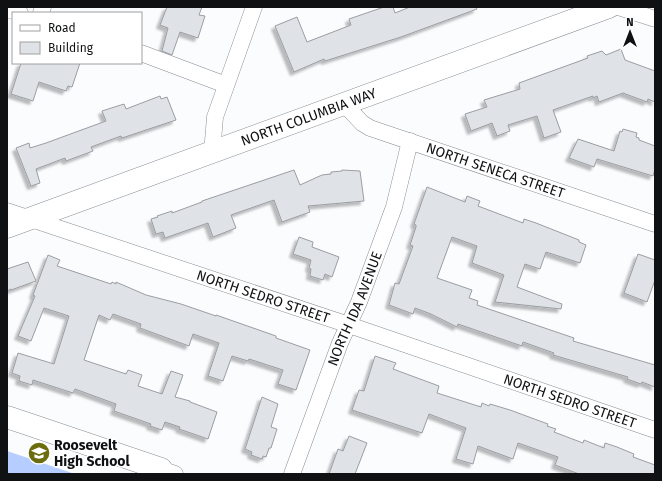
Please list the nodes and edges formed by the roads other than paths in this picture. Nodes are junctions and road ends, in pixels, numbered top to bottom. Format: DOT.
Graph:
graph roads {
  1 [pos="254,7"];
  2 [pos="609,7"];
  3 [pos="618,7"];
  4 [pos="7,9"];
  5 [pos="17,12"];
  6 [pos="655,19"];
  7 [pos="142,53"];
  8 [pos="226,85"];
  9 [pos="344,104"];
  10 [pos="410,141"];
  11 [pos="212,153"];
  12 [pos="7,211"];
  13 [pos="29,218"];
  14 [pos="655,224"];
  15 [pos="7,227"];
  16 [pos="349,324"];
  17 [pos="7,417"];
  18 [pos="655,430"];
  19 [pos="165,472"];
  20 [pos="292,474"];
  1 -- 8 [label="street"];
  2 -- 9 [label="street, NORTH COLUMBIA WAY"];
  3 -- 6 [label="street"];
  4 -- 5 [label="street"];
  7 -- 8 [label="street"];
  8 -- 11 [label="street"];
  9 -- 10 [label="street, NORTH SENECA STREET"];
  9 -- 11 [label="street, NORTH COLUMBIA WAY"];
  10 -- 14 [label="street, NORTH SENECA STREET"];
  10 -- 16 [label="street, NORTH IDA AVENUE"];
  11 -- 13 [label="street, NORTH COLUMBIA WAY"];
  12 -- 13 [label="street, NORTH SEDRO STREET"];
  13 -- 15 [label="street, NORTH COLUMBIA WAY"];
  13 -- 16 [label="street, NORTH SEDRO STREET"];
  16 -- 18 [label="street, NORTH SEDRO STREET"];
  16 -- 20 [label="street, NORTH IDA AVENUE"];
  17 -- 19 [label="street"];
}
